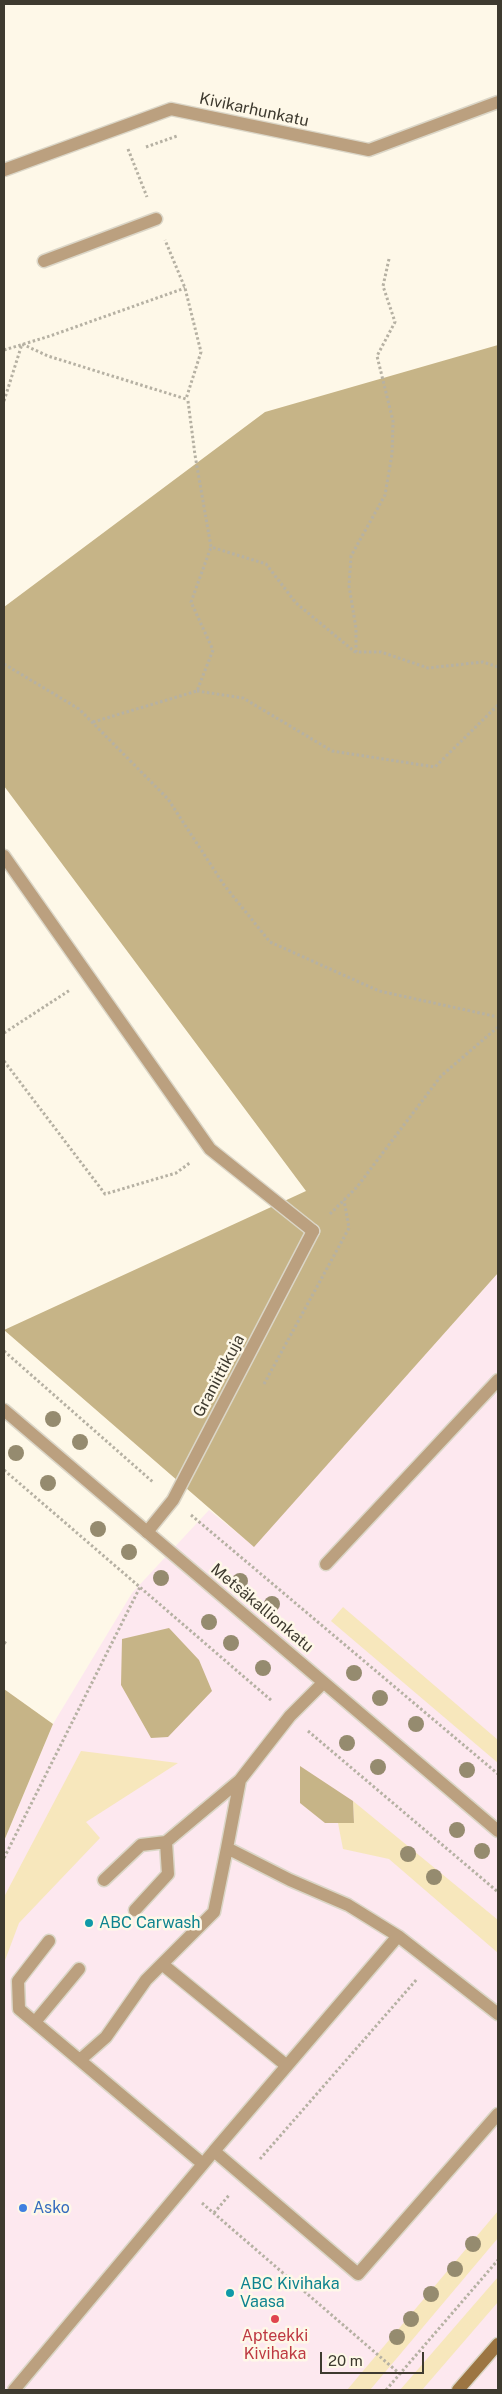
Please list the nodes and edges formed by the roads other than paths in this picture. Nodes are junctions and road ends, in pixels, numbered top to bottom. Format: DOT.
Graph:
graph roads {
  1 [pos="498,102"];
  2 [pos="4,170"];
  3 [pos="156,219"];
  4 [pos="44,261"];
  5 [pos="4,856"];
  6 [pos="498,1380"];
  7 [pos="4,1410"];
  8 [pos="147,1532"];
  9 [pos="326,1564"];
  10 [pos="322,1683"];
  11 [pos="240,1780"];
  12 [pos="498,1831"];
  13 [pos="166,1842"];
  14 [pos="227,1848"];
  15 [pos="104,1880"];
  16 [pos="135,1910"];
  17 [pos="398,1936"];
  18 [pos="49,1941"];
  19 [pos="162,1964"];
  20 [pos="79,1969"];
  21 [pos="498,2014"];
  22 [pos="35,2022"];
  23 [pos="81,2059"];
  24 [pos="287,2066"];
  25 [pos="498,2114"];
  26 [pos="214,2151"];
  27 [pos="204,2164"];
  28 [pos="498,2344"];
  29 [pos="14,2390"];
  30 [pos="458,2390"];
  1 -- 2 [label="street, Kivikarhunkatu"];
  3 -- 4 [label="street"];
  5 -- 8 [label="street, Graniittikuja"];
  6 -- 9 [label="street"];
  7 -- 8 [label="street, Metsäkallionkatu"];
  8 -- 10 [label="street, Metsäkallionkatu"];
  10 -- 11 [label="street"];
  10 -- 12 [label="street, Metsäkallionkatu"];
  11 -- 13 [label="street"];
  11 -- 14 [label="street"];
  13 -- 15 [label="street"];
  13 -- 16 [label="street"];
  14 -- 17 [label="street"];
  14 -- 19 [label="street"];
  17 -- 21 [label="street"];
  17 -- 24 [label="street"];
  18 -- 22 [label="street"];
  19 -- 23 [label="street"];
  19 -- 24 [label="street"];
  20 -- 22 [label="street"];
  22 -- 23 [label="street"];
  23 -- 27 [label="street"];
  24 -- 26 [label="street"];
  25 -- 26 [label="street"];
  26 -- 27 [label="street"];
  27 -- 29 [label="street"];
  28 -- 30 [label="main road"];
}
